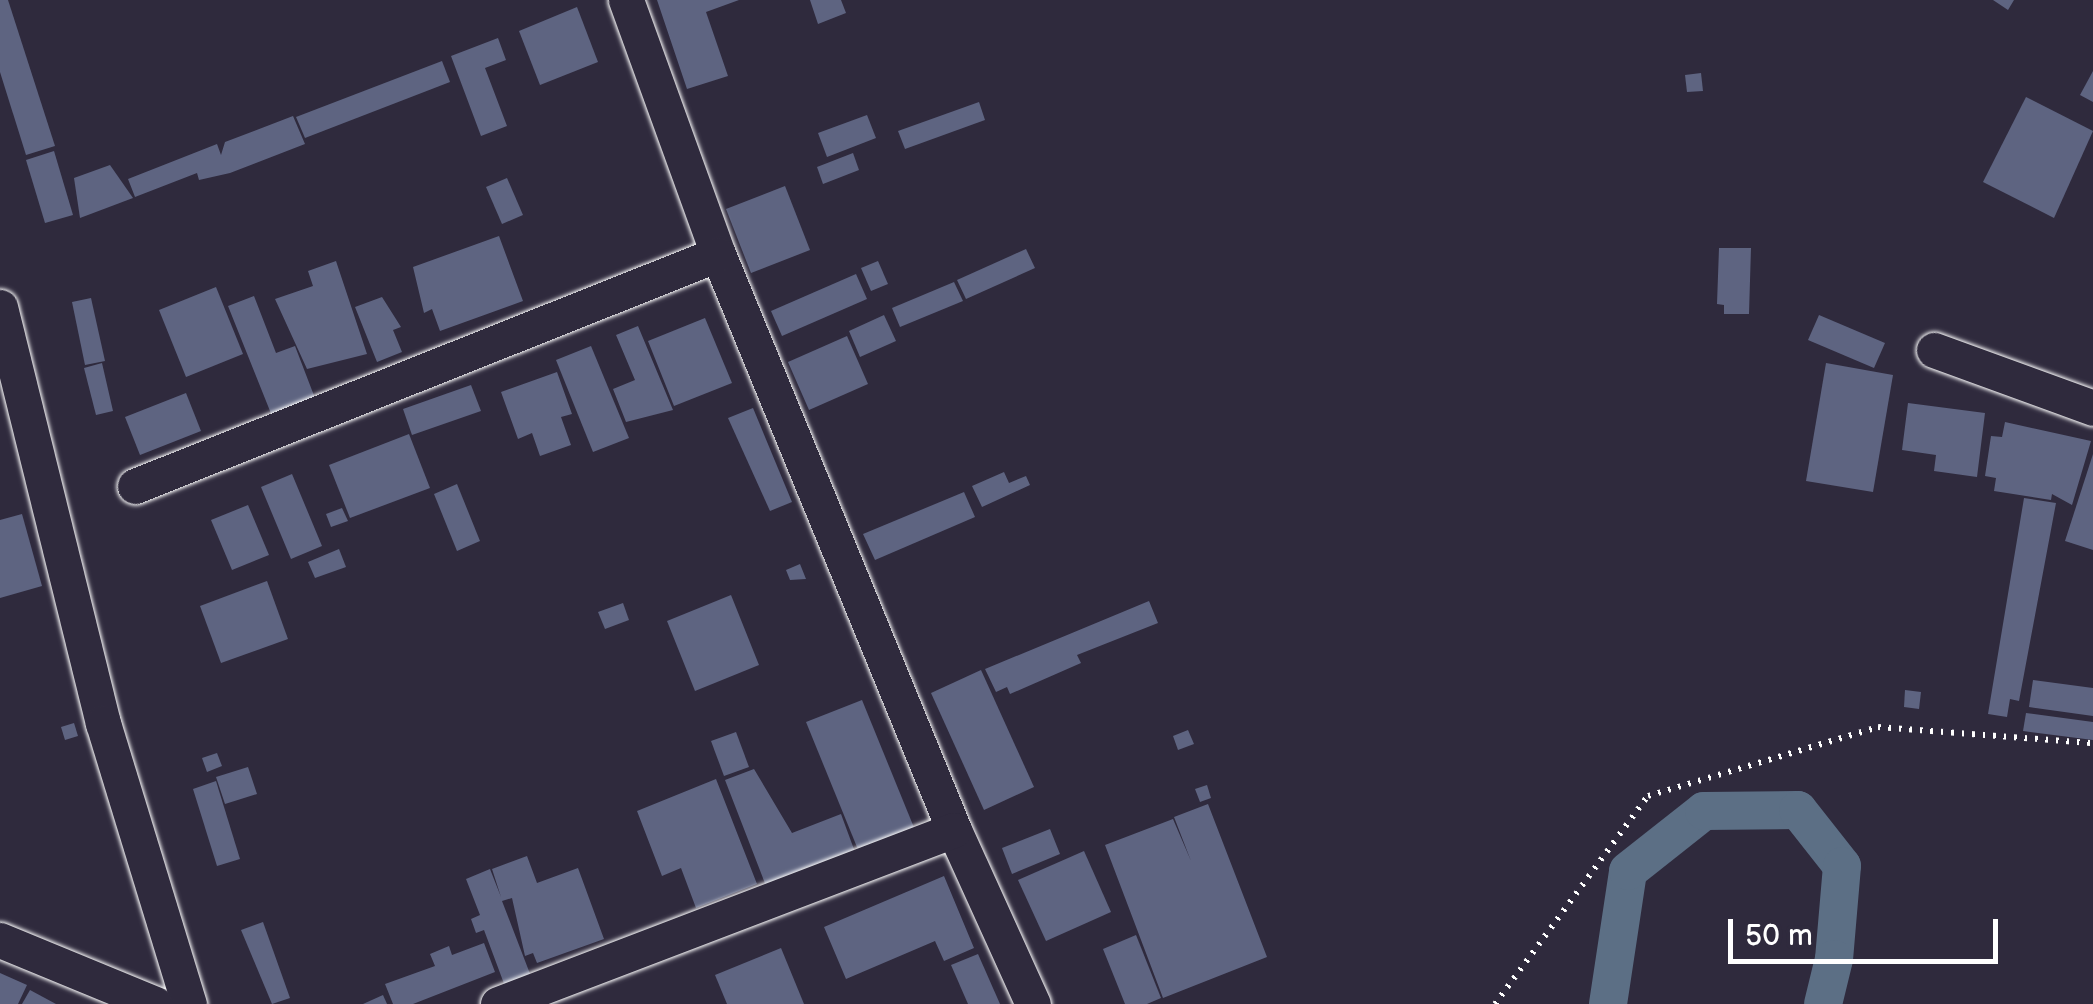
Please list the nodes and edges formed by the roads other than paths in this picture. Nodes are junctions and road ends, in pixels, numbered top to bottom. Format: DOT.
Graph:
graph roads {
  1 [pos="626,0"];
  2 [pos="718,254"];
  3 [pos="0,308"];
  4 [pos="1934,350"];
  5 [pos="2093,408"];
  6 [pos="135,486"];
  7 [pos="954,830"];
  8 [pos="0,940"];
  9 [pos="156,1004"];
  10 [pos="188,1004"];
  11 [pos="498,1004"];
  12 [pos="1033,1004"];
  1 -- 2 [label="street"];
  2 -- 6 [label="street"];
  2 -- 7 [label="street"];
  3 -- 10 [label="street"];
  4 -- 5 [label="street"];
  7 -- 11 [label="street"];
  7 -- 12 [label="street"];
  8 -- 9 [label="street"];
}
